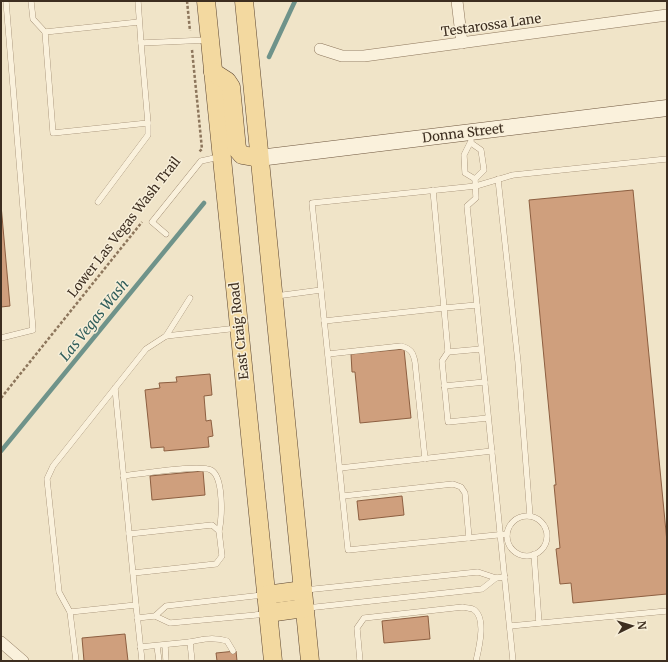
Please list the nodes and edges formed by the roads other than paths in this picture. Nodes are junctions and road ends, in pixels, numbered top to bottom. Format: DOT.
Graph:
graph roads {
  1 [pos="6,1"];
  2 [pos="31,1"];
  3 [pos="138,1"];
  4 [pos="206,1"];
  5 [pos="244,1"];
  6 [pos="456,1"];
  7 [pos="667,15"];
  8 [pos="139,22"];
  9 [pos="45,32"];
  10 [pos="210,39"];
  11 [pos="141,43"];
  12 [pos="462,43"];
  13 [pos="320,49"];
  14 [pos="213,72"];
  15 [pos="667,108"];
  16 [pos="148,123"];
  17 [pos="470,138"];
  18 [pos="221,157"];
  19 [pos="259,158"];
  20 [pos="667,159"];
  21 [pos="475,179"];
  22 [pos="498,179"];
  23 [pos="476,186"];
  24 [pos="433,190"];
  25 [pos="98,202"];
  26 [pos="166,234"];
  27 [pos="321,290"];
  28 [pos="273,297"];
  29 [pos="190,298"];
  30 [pos="477,305"];
  31 [pos="444,308"];
  32 [pos="324,321"];
  33 [pos="239,328"];
  34 [pos="166,336"];
  35 [pos="1,338"];
  36 [pos="482,349"];
  37 [pos="448,352"];
  38 [pos="328,354"];
  39 [pos="485,382"];
  40 [pos="444,386"];
  41 [pos="115,388"];
  42 [pos="488,418"];
  43 [pos="492,451"];
  44 [pos="425,459"];
  45 [pos="340,468"];
  46 [pos="123,476"];
  47 [pos="343,496"];
  48 [pos="530,516"];
  49 [pos="219,531"];
  50 [pos="129,534"];
  51 [pos="500,534"];
  52 [pos="507,534"];
  53 [pos="469,538"];
  54 [pos="534,554"];
  55 [pos="133,573"];
  56 [pos="505,577"];
  57 [pos="496,578"];
  58 [pos="266,595"];
  59 [pos="303,599"];
  60 [pos="136,605"];
  61 [pos="667,611"];
  62 [pos="70,612"];
  63 [pos="268,613"];
  64 [pos="155,616"];
  65 [pos="137,618"];
  66 [pos="539,623"];
  67 [pos="510,626"];
  68 [pos="1,642"];
  69 [pos="190,642"];
  70 [pos="165,645"];
  71 [pos="157,646"];
  72 [pos="140,647"];
  73 [pos="233,651"];
  74 [pos="23,661"];
  75 [pos="76,661"];
  76 [pos="142,661"];
  77 [pos="159,661"];
  78 [pos="166,661"];
  79 [pos="192,661"];
  80 [pos="273,661"];
  81 [pos="310,661"];
  82 [pos="360,661"];
  83 [pos="476,661"];
  84 [pos="513,661"];
  1 -- 35 [label="lane"];
  2 -- 9 [label="lane"];
  3 -- 8 [label="lane"];
  4 -- 10 [label="main road, East Craig Road"];
  5 -- 19 [label="main road"];
  6 -- 12 [label="street"];
  7 -- 12 [label="street, Testarossa Lane"];
  8 -- 9 [label="lane"];
  8 -- 11 [label="lane"];
  9 -- 16 [label="lane"];
  10 -- 11 [label="lane"];
  10 -- 14 [label="main road, East Craig Road"];
  11 -- 16 [label="lane"];
  12 -- 13 [label="street, Testarossa Lane"];
  14 -- 18 [label="main road, East Craig Road"];
  14 -- 19 [label="main road"];
  15 -- 17 [label="street, Donna Street"];
  16 -- 25 [label="lane"];
  17 -- 19 [label="street, Donna Street"];
  17 -- 21 [label="lane"];
  17 -- 21 [label="lane"];
  18 -- 26 [label="lane"];
  18 -- 33 [label="main road, East Craig Road"];
  19 -- 28 [label="main road"];
  20 -- 22 [label="lane"];
  21 -- 23 [label="lane"];
  22 -- 23 [label="lane"];
  22 -- 48 [label="lane"];
  23 -- 24 [label="lane"];
  23 -- 30 [label="lane"];
  24 -- 27 [label="lane"];
  24 -- 31 [label="lane"];
  27 -- 28 [label="lane"];
  27 -- 32 [label="lane"];
  28 -- 59 [label="main road"];
  29 -- 34 [label="lane"];
  30 -- 31 [label="lane"];
  30 -- 36 [label="lane"];
  31 -- 32 [label="lane"];
  31 -- 37 [label="lane"];
  32 -- 38 [label="lane"];
  33 -- 34 [label="lane"];
  33 -- 58 [label="main road, East Craig Road"];
  34 -- 41 [label="lane"];
  36 -- 37 [label="lane"];
  36 -- 39 [label="lane"];
  37 -- 40 [label="lane"];
  38 -- 44 [label="lane"];
  38 -- 45 [label="lane"];
  39 -- 40 [label="lane"];
  39 -- 42 [label="lane"];
  40 -- 42 [label="lane"];
  41 -- 46 [label="lane"];
  41 -- 62 [label="lane"];
  42 -- 43 [label="lane"];
  43 -- 44 [label="lane"];
  43 -- 51 [label="lane"];
  44 -- 45 [label="lane"];
  45 -- 47 [label="lane"];
  46 -- 49 [label="lane"];
  46 -- 50 [label="lane"];
  47 -- 53 [label="lane"];
  47 -- 53 [label="lane"];
  48 -- 52 [label="lane"];
  48 -- 54 [label="lane"];
  49 -- 50 [label="lane"];
  49 -- 55 [label="lane"];
  50 -- 55 [label="lane"];
  51 -- 52 [label="lane"];
  51 -- 53 [label="lane"];
  51 -- 56 [label="lane"];
  52 -- 54 [label="lane"];
  54 -- 66 [label="lane"];
  55 -- 60 [label="lane"];
  56 -- 57 [label="lane"];
  56 -- 67 [label="lane"];
  57 -- 59 [label="lane"];
  57 -- 59 [label="lane"];
  58 -- 59 [label="main road"];
  58 -- 63 [label="main road, East Craig Road"];
  58 -- 64 [label="lane"];
  59 -- 63 [label="main road"];
  59 -- 81 [label="main road"];
  60 -- 62 [label="lane"];
  60 -- 65 [label="lane"];
  61 -- 66 [label="lane"];
  62 -- 75 [label="lane"];
  63 -- 64 [label="lane"];
  63 -- 80 [label="main road, East Craig Road"];
  64 -- 65 [label="lane"];
  65 -- 72 [label="lane"];
  66 -- 67 [label="lane"];
  67 -- 84 [label="lane"];
  68 -- 74 [label="street"];
  69 -- 70 [label="lane"];
  69 -- 73 [label="lane"];
  69 -- 79 [label="lane"];
  70 -- 71 [label="lane"];
  70 -- 78 [label="lane"];
  71 -- 72 [label="lane"];
  71 -- 77 [label="lane"];
  72 -- 76 [label="lane"];
  82 -- 83 [label="lane"];
}
